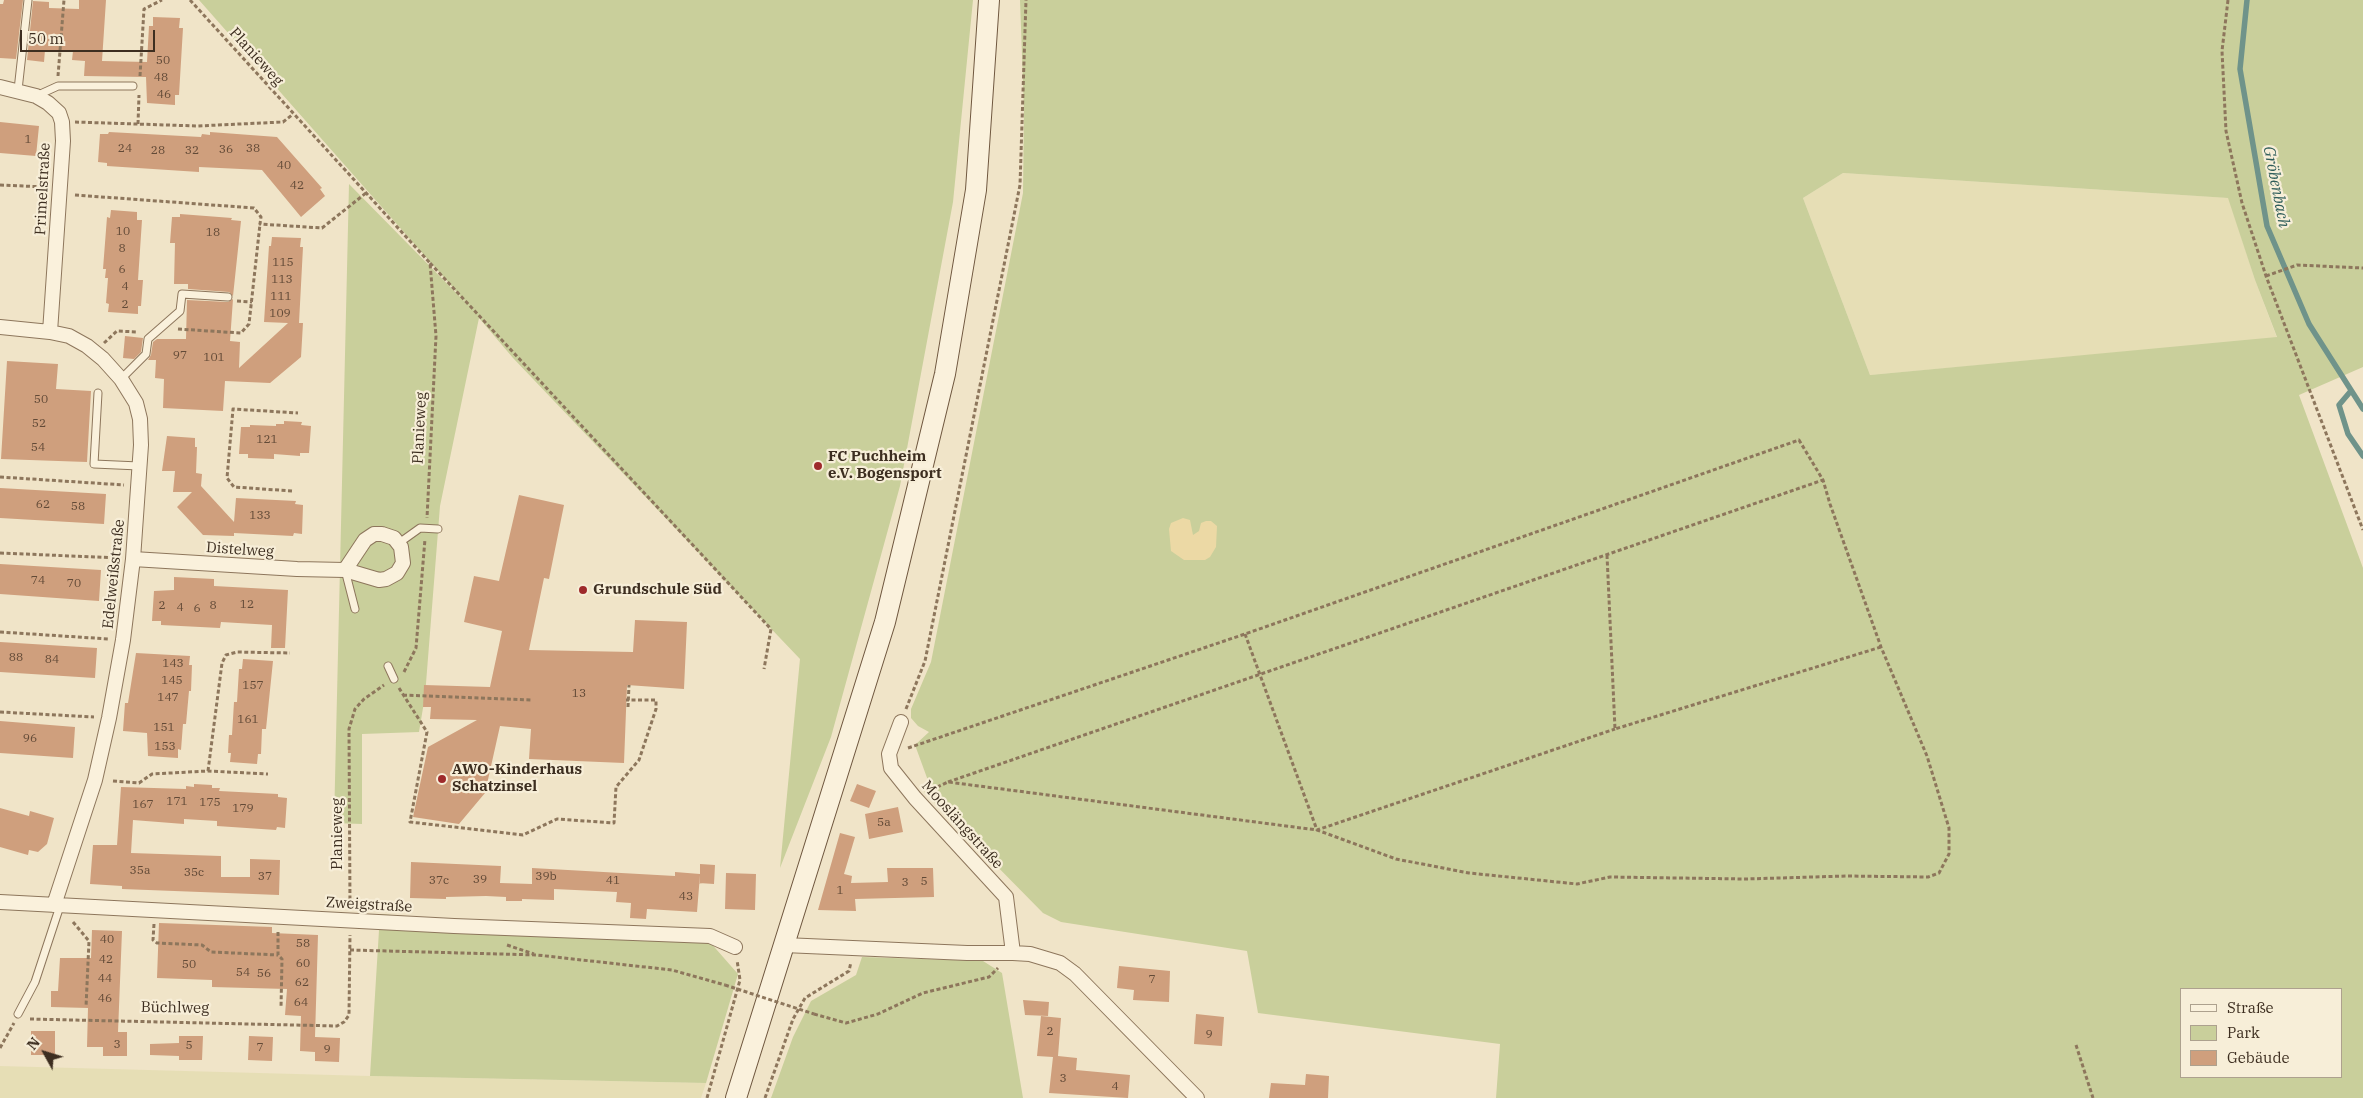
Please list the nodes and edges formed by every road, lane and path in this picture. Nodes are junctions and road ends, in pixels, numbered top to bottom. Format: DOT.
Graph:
graph roads {
  1 [pos="28,0"];
  2 [pos="64,0"];
  3 [pos="162,0"];
  4 [pos="190,0"];
  5 [pos="989,0"];
  6 [pos="1026,0"];
  7 [pos="2228,0"];
  8 [pos="140,77"];
  9 [pos="58,86"];
  10 [pos="136,86"];
  11 [pos="0,87"];
  12 [pos="18,90"];
  13 [pos="36,96"];
  14 [pos="292,115"];
  15 [pos="62,122"];
  16 [pos="138,124"];
  17 [pos="0,185"];
  18 [pos="366,193"];
  19 [pos="60,194"];
  20 [pos="430,263"];
  21 [pos="2363,268"];
  22 [pos="2266,276"];
  23 [pos="228,297"];
  24 [pos="0,328"];
  25 [pos="50,332"];
  26 [pos="154,334"];
  27 [pos="94,352"];
  28 [pos="121,379"];
  29 [pos="98,393"];
  30 [pos="298,413"];
  31 [pos="140,466"];
  32 [pos="0,477"];
  33 [pos="1823,480"];
  34 [pos="138,486"];
  35 [pos="292,491"];
  36 [pos="426,528"];
  37 [pos="438,529"];
  38 [pos="2363,530"];
  39 [pos="399,543"];
  40 [pos="0,553"];
  41 [pos="1607,555"];
  42 [pos="133,559"];
  43 [pos="345,570"];
  44 [pos="355,609"];
  45 [pos="0,632"];
  46 [pos="1245,634"];
  47 [pos="124,640"];
  48 [pos="1881,647"];
  49 [pos="290,653"];
  50 [pos="388,666"];
  51 [pos="764,669"];
  52 [pos="1261,674"];
  53 [pos="394,679"];
  54 [pos="629,685"];
  55 [pos="403,695"];
  56 [pos="532,700"];
  57 [pos="627,700"];
  58 [pos="628,707"];
  59 [pos="0,712"];
  60 [pos="109,718"];
  61 [pos="901,722"];
  62 [pos="1615,729"];
  63 [pos="889,754"];
  64 [pos="208,771"];
  65 [pos="268,774"];
  66 [pos="113,781"];
  67 [pos="948,782"];
  68 [pos="915,798"];
  69 [pos="1318,830"];
  70 [pos="0,902"];
  71 [pos="57,908"];
  72 [pos="154,911"];
  73 [pos="279,917"];
  74 [pos="351,920"];
  75 [pos="784,945"];
  76 [pos="735,947"];
  77 [pos="856,947"];
  78 [pos="350,950"];
  79 [pos="1013,953"];
  80 [pos="278,955"];
  81 [pos="86,1007"];
  82 [pos="281,1008"];
  83 [pos="18,1014"];
  84 [pos="2076,1046"];
  85 [pos="0,1048"];
  86 [pos="707,1098"];
  87 [pos="736,1098"];
  88 [pos="765,1098"];
  89 [pos="1197,1098"];
  90 [pos="2093,1098"];
  1 -- 12 [label="lane"];
  2 -- 9 [label="path"];
  3 -- 8 [label="path"];
  4 -- 14 [label="path, Planieweg"];
  5 -- 75 [label="street"];
  6 -- 61 [label="path"];
  7 -- 22 [label="path"];
  9 -- 10 [label="lane"];
  9 -- 13 [label="lane"];
  10 -- 16 [label="path"];
  11 -- 12 [label="street"];
  12 -- 13 [label="street"];
  13 -- 15 [label="street"];
  14 -- 16 [label="path"];
  14 -- 18 [label="path, Planieweg"];
  15 -- 16 [label="path"];
  15 -- 19 [label="street, Primelstraße"];
  17 -- 19 [label="path"];
  18 -- 19 [label="path"];
  18 -- 20 [label="path, Planieweg"];
  19 -- 25 [label="street, Primelstraße"];
  20 -- 36 [label="path, Planieweg"];
  20 -- 51 [label="path"];
  21 -- 22 [label="path"];
  22 -- 38 [label="path"];
  23 -- 26 [label="lane"];
  24 -- 25 [label="street, Edelweißstraße"];
  25 -- 27 [label="street, Edelweißstraße"];
  26 -- 27 [label="path"];
  26 -- 28 [label="lane"];
  27 -- 28 [label="street, Edelweißstraße"];
  28 -- 31 [label="street, Edelweißstraße"];
  29 -- 31 [label="lane"];
  30 -- 35 [label="path"];
  31 -- 34 [label="street, Edelweißstraße"];
  32 -- 34 [label="path"];
  33 -- 41 [label="path"];
  33 -- 46 [label="path"];
  33 -- 48 [label="path"];
  34 -- 42 [label="street, Edelweißstraße"];
  36 -- 37 [label="lane"];
  36 -- 39 [label="lane"];
  36 -- 53 [label="path, Planieweg"];
  39 -- 43 [label="street"];
  39 -- 43 [label="street, Distelweg"];
  40 -- 42 [label="path"];
  41 -- 52 [label="path"];
  41 -- 62 [label="path"];
  42 -- 43 [label="street, Distelweg"];
  42 -- 47 [label="street, Edelweißstraße"];
  43 -- 44 [label="lane"];
  45 -- 47 [label="path"];
  46 -- 52 [label="path"];
  46 -- 63 [label="path"];
  47 -- 60 [label="street, Edelweißstraße"];
  48 -- 62 [label="path"];
  48 -- 69 [label="path"];
  49 -- 64 [label="path"];
  50 -- 53 [label="lane"];
  52 -- 67 [label="path"];
  52 -- 69 [label="path"];
  53 -- 55 [label="path"];
  53 -- 74 [label="path, Planieweg"];
  54 -- 57 [label="path"];
  55 -- 56 [label="path"];
  55 -- 57 [label="path"];
  57 -- 58 [label="path"];
  59 -- 60 [label="path"];
  60 -- 71 [label="street, Edelweißstraße"];
  61 -- 63 [label="street"];
  62 -- 69 [label="path"];
  63 -- 68 [label="street, Mooslängstraße"];
  64 -- 65 [label="path"];
  64 -- 66 [label="path"];
  67 -- 68 [label="path"];
  67 -- 69 [label="path"];
  68 -- 79 [label="street, Mooslängstraße"];
  70 -- 71 [label="street, Zweigstraße"];
  71 -- 72 [label="street, Zweigstraße"];
  71 -- 81 [label="path"];
  71 -- 83 [label="lane"];
  72 -- 73 [label="street, Zweigstraße"];
  72 -- 80 [label="path"];
  73 -- 74 [label="street, Zweigstraße"];
  73 -- 80 [label="path"];
  74 -- 76 [label="street, Zweigstraße"];
  74 -- 78 [label="path, Büchlweg"];
  75 -- 77 [label="street"];
  75 -- 87 [label="street"];
  76 -- 86 [label="path"];
  77 -- 79 [label="street"];
  77 -- 88 [label="path"];
  78 -- 79 [label="path, bridge"];
  78 -- 83 [label="path, Büchlweg"];
  79 -- 89 [label="street"];
  80 -- 82 [label="path"];
  83 -- 85 [label="path"];
  84 -- 90 [label="path"];
}
